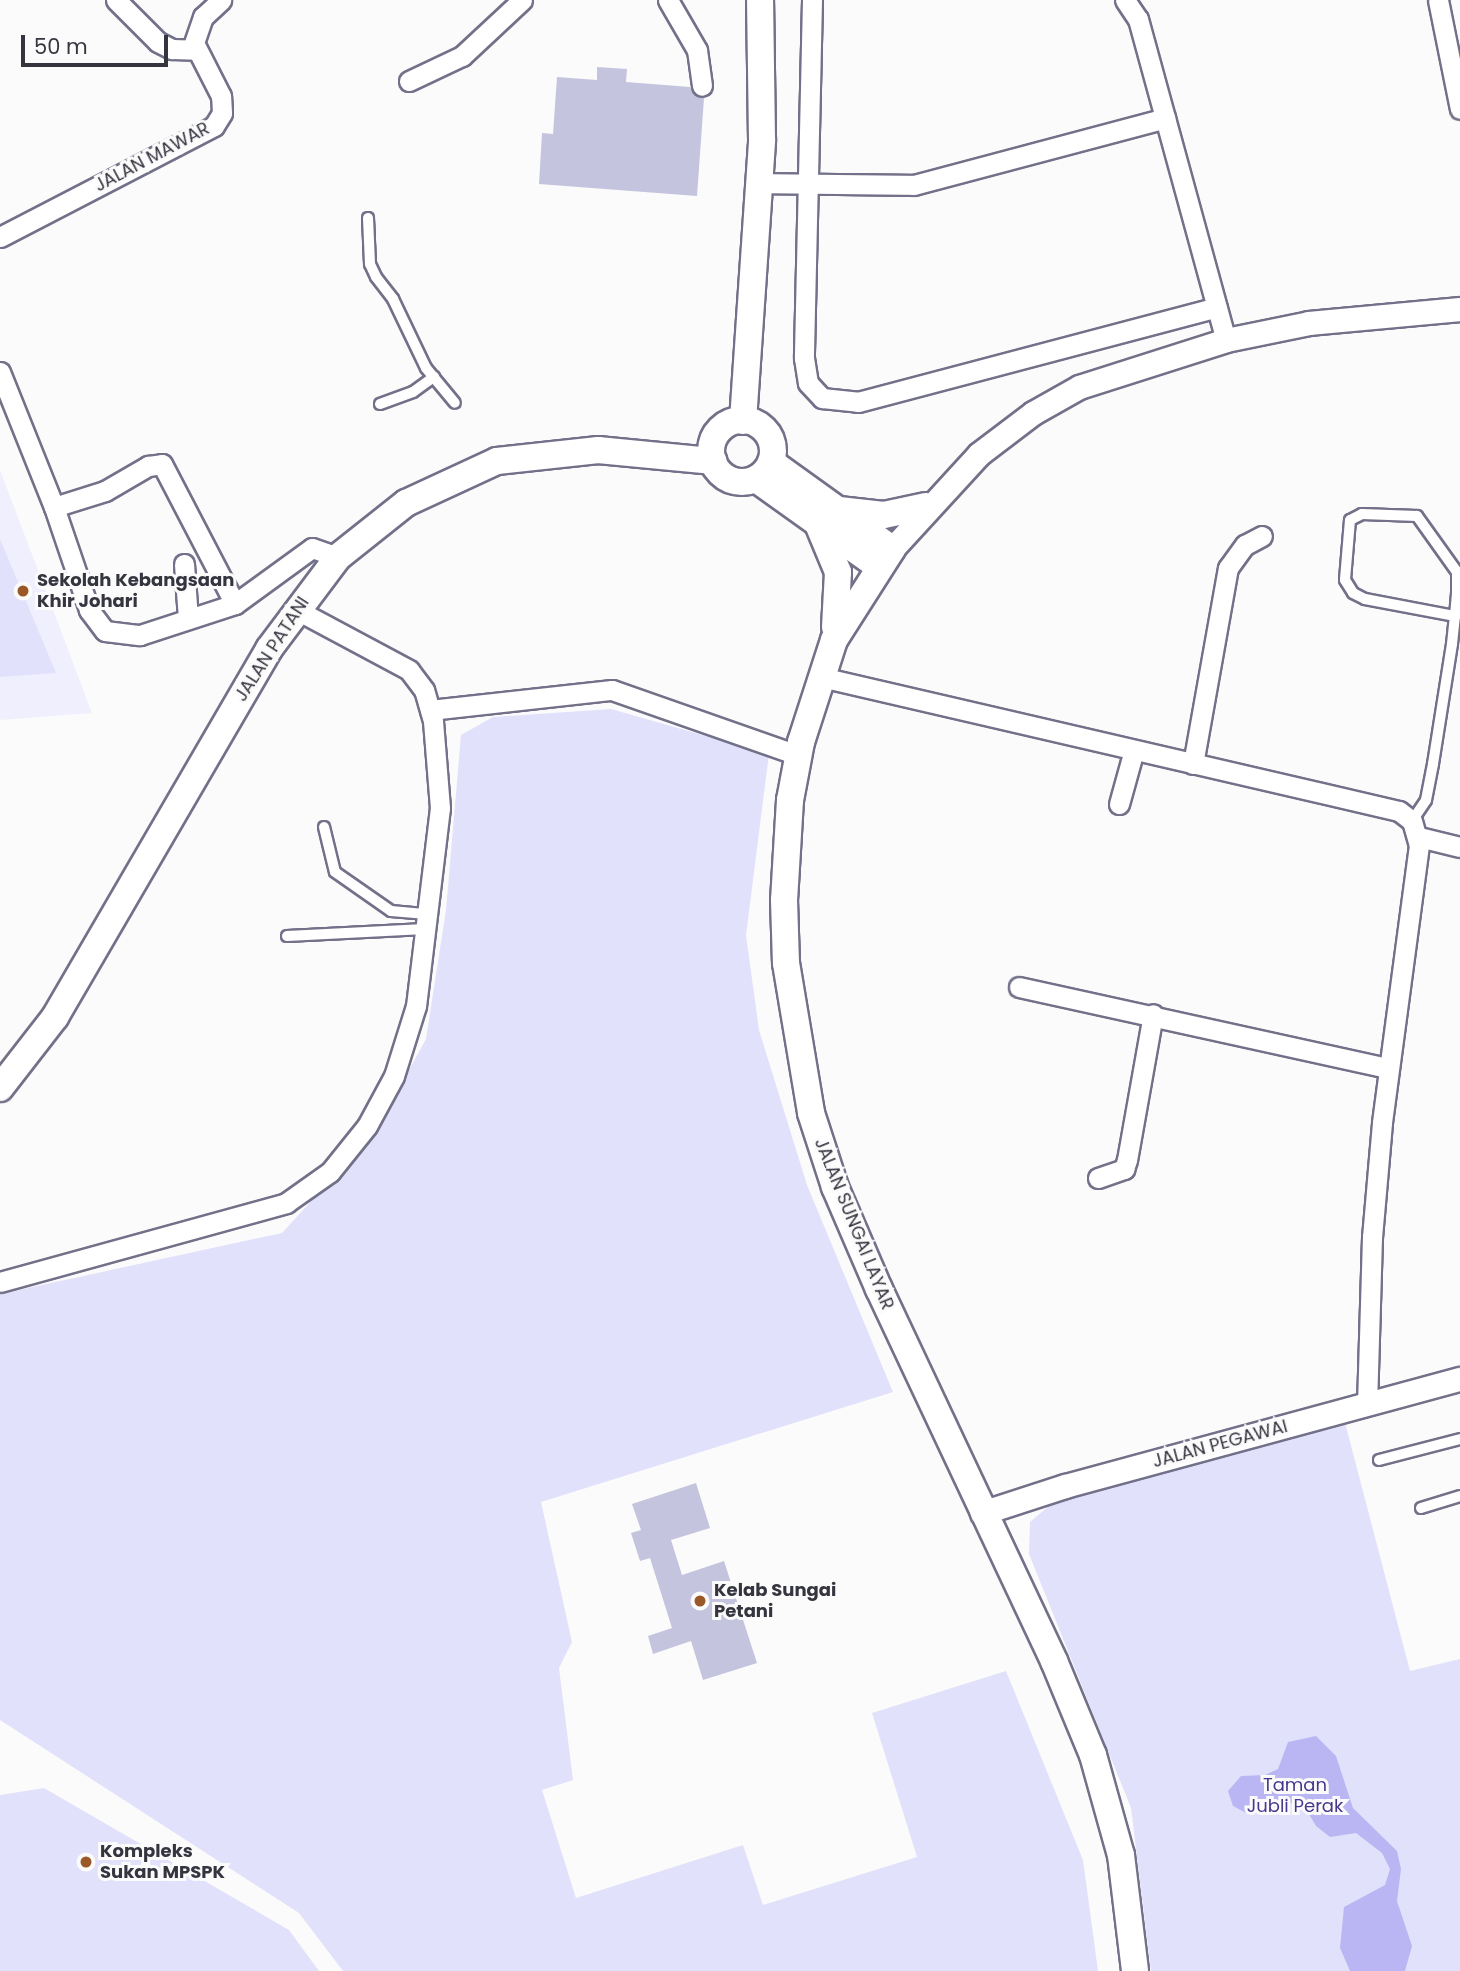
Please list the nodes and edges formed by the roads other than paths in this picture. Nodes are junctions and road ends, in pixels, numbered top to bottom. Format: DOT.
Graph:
graph roads {
  1 [pos="116,0"];
  2 [pos="221,0"];
  3 [pos="522,0"];
  4 [pos="668,0"];
  5 [pos="760,0"];
  6 [pos="812,0"];
  7 [pos="1125,0"];
  8 [pos="1438,0"];
  9 [pos="196,50"];
  10 [pos="1456,65"];
  11 [pos="409,80"];
  12 [pos="702,86"];
  13 [pos="1460,109"];
  14 [pos="1165,118"];
  15 [pos="760,183"];
  16 [pos="808,184"];
  17 [pos="368,218"];
  18 [pos="0,237"];
  19 [pos="1217,307"];
  20 [pos="1460,309"];
  21 [pos="1226,340"];
  22 [pos="0,372"];
  23 [pos="434,377"];
  24 [pos="455,403"];
  25 [pos="380,404"];
  26 [pos="743,421"];
  27 [pos="713,461"];
  28 [pos="764,470"];
  29 [pos="926,506"];
  30 [pos="54,507"];
  31 [pos="828,517"];
  32 [pos="1262,536"];
  33 [pos="338,557"];
  34 [pos="885,557"];
  35 [pos="184,564"];
  36 [pos="235,604"];
  37 [pos="295,609"];
  38 [pos="1455,616"];
  39 [pos="188,619"];
  40 [pos="834,640"];
  41 [pos="821,677"];
  42 [pos="430,710"];
  43 [pos="1134,750"];
  44 [pos="798,755"];
  45 [pos="1194,764"];
  46 [pos="1119,804"];
  47 [pos="324,827"];
  48 [pos="1415,829"];
  49 [pos="1460,847"];
  50 [pos="426,921"];
  51 [pos="287,936"];
  52 [pos="1019,987"];
  53 [pos="1153,1014"];
  54 [pos="1388,1068"];
  55 [pos="0,1088"];
  56 [pos="1098,1178"];
  57 [pos="0,1282"];
  58 [pos="1459,1385"];
  59 [pos="1367,1405"];
  60 [pos="1460,1439"];
  61 [pos="1379,1460"];
  62 [pos="1460,1496"];
  63 [pos="1421,1508"];
  64 [pos="982,1513"];
  65 [pos="1135,1971"];
  1 -- 9 [label="street"];
  2 -- 9 [label="street"];
  3 -- 11 [label="street"];
  4 -- 12 [label="street"];
  5 -- 15 [label="main road"];
  6 -- 16 [label="street"];
  7 -- 14 [label="street"];
  8 -- 10 [label="street"];
  9 -- 18 [label="street, JALAN MAWAR"];
  10 -- 13 [label="street"];
  14 -- 16 [label="street"];
  14 -- 19 [label="street"];
  15 -- 16 [label="street"];
  15 -- 26 [label="main road"];
  16 -- 19 [label="street"];
  17 -- 23 [label="lane"];
  19 -- 21 [label="street"];
  20 -- 21 [label="street, JALAN SUNGAI LAYAR"];
  21 -- 29 [label="street, JALAN SUNGAI LAYAR"];
  22 -- 30 [label="street"];
  23 -- 24 [label="lane"];
  23 -- 25 [label="lane"];
  26 -- 27 [label="main road"];
  26 -- 28 [label="main road"];
  27 -- 28 [label="main road"];
  27 -- 33 [label="main road, JALAN PATANI"];
  28 -- 31 [label="main road"];
  29 -- 31 [label="main road"];
  29 -- 34 [label="street, JALAN SUNGAI LAYAR"];
  30 -- 36 [label="street"];
  30 -- 39 [label="street"];
  31 -- 34 [label="main road"];
  31 -- 40 [label="main road"];
  32 -- 45 [label="street"];
  33 -- 36 [label="street"];
  33 -- 37 [label="main road, JALAN PATANI"];
  34 -- 40 [label="main road, JALAN SUNGAI LAYAR"];
  35 -- 39 [label="street"];
  36 -- 39 [label="street"];
  37 -- 42 [label="street"];
  37 -- 55 [label="main road, JALAN PATANI"];
  38 -- 38 [label="lane"];
  38 -- 48 [label="lane"];
  40 -- 41 [label="main road, JALAN SUNGAI LAYAR"];
  41 -- 43 [label="street"];
  41 -- 44 [label="main road, JALAN SUNGAI LAYAR"];
  42 -- 44 [label="street"];
  42 -- 50 [label="street"];
  43 -- 45 [label="street"];
  43 -- 46 [label="street"];
  44 -- 64 [label="main road, JALAN SUNGAI LAYAR"];
  45 -- 48 [label="street"];
  47 -- 50 [label="lane"];
  48 -- 49 [label="street"];
  48 -- 54 [label="street"];
  50 -- 51 [label="lane"];
  50 -- 57 [label="street"];
  52 -- 53 [label="street"];
  53 -- 54 [label="street"];
  53 -- 56 [label="street"];
  54 -- 59 [label="street"];
  58 -- 59 [label="street, JALAN PEGAWAI"];
  59 -- 64 [label="street, JALAN PEGAWAI"];
  60 -- 61 [label="lane"];
  62 -- 63 [label="lane"];
  64 -- 65 [label="main road, JALAN SUNGAI LAYAR"];
}
